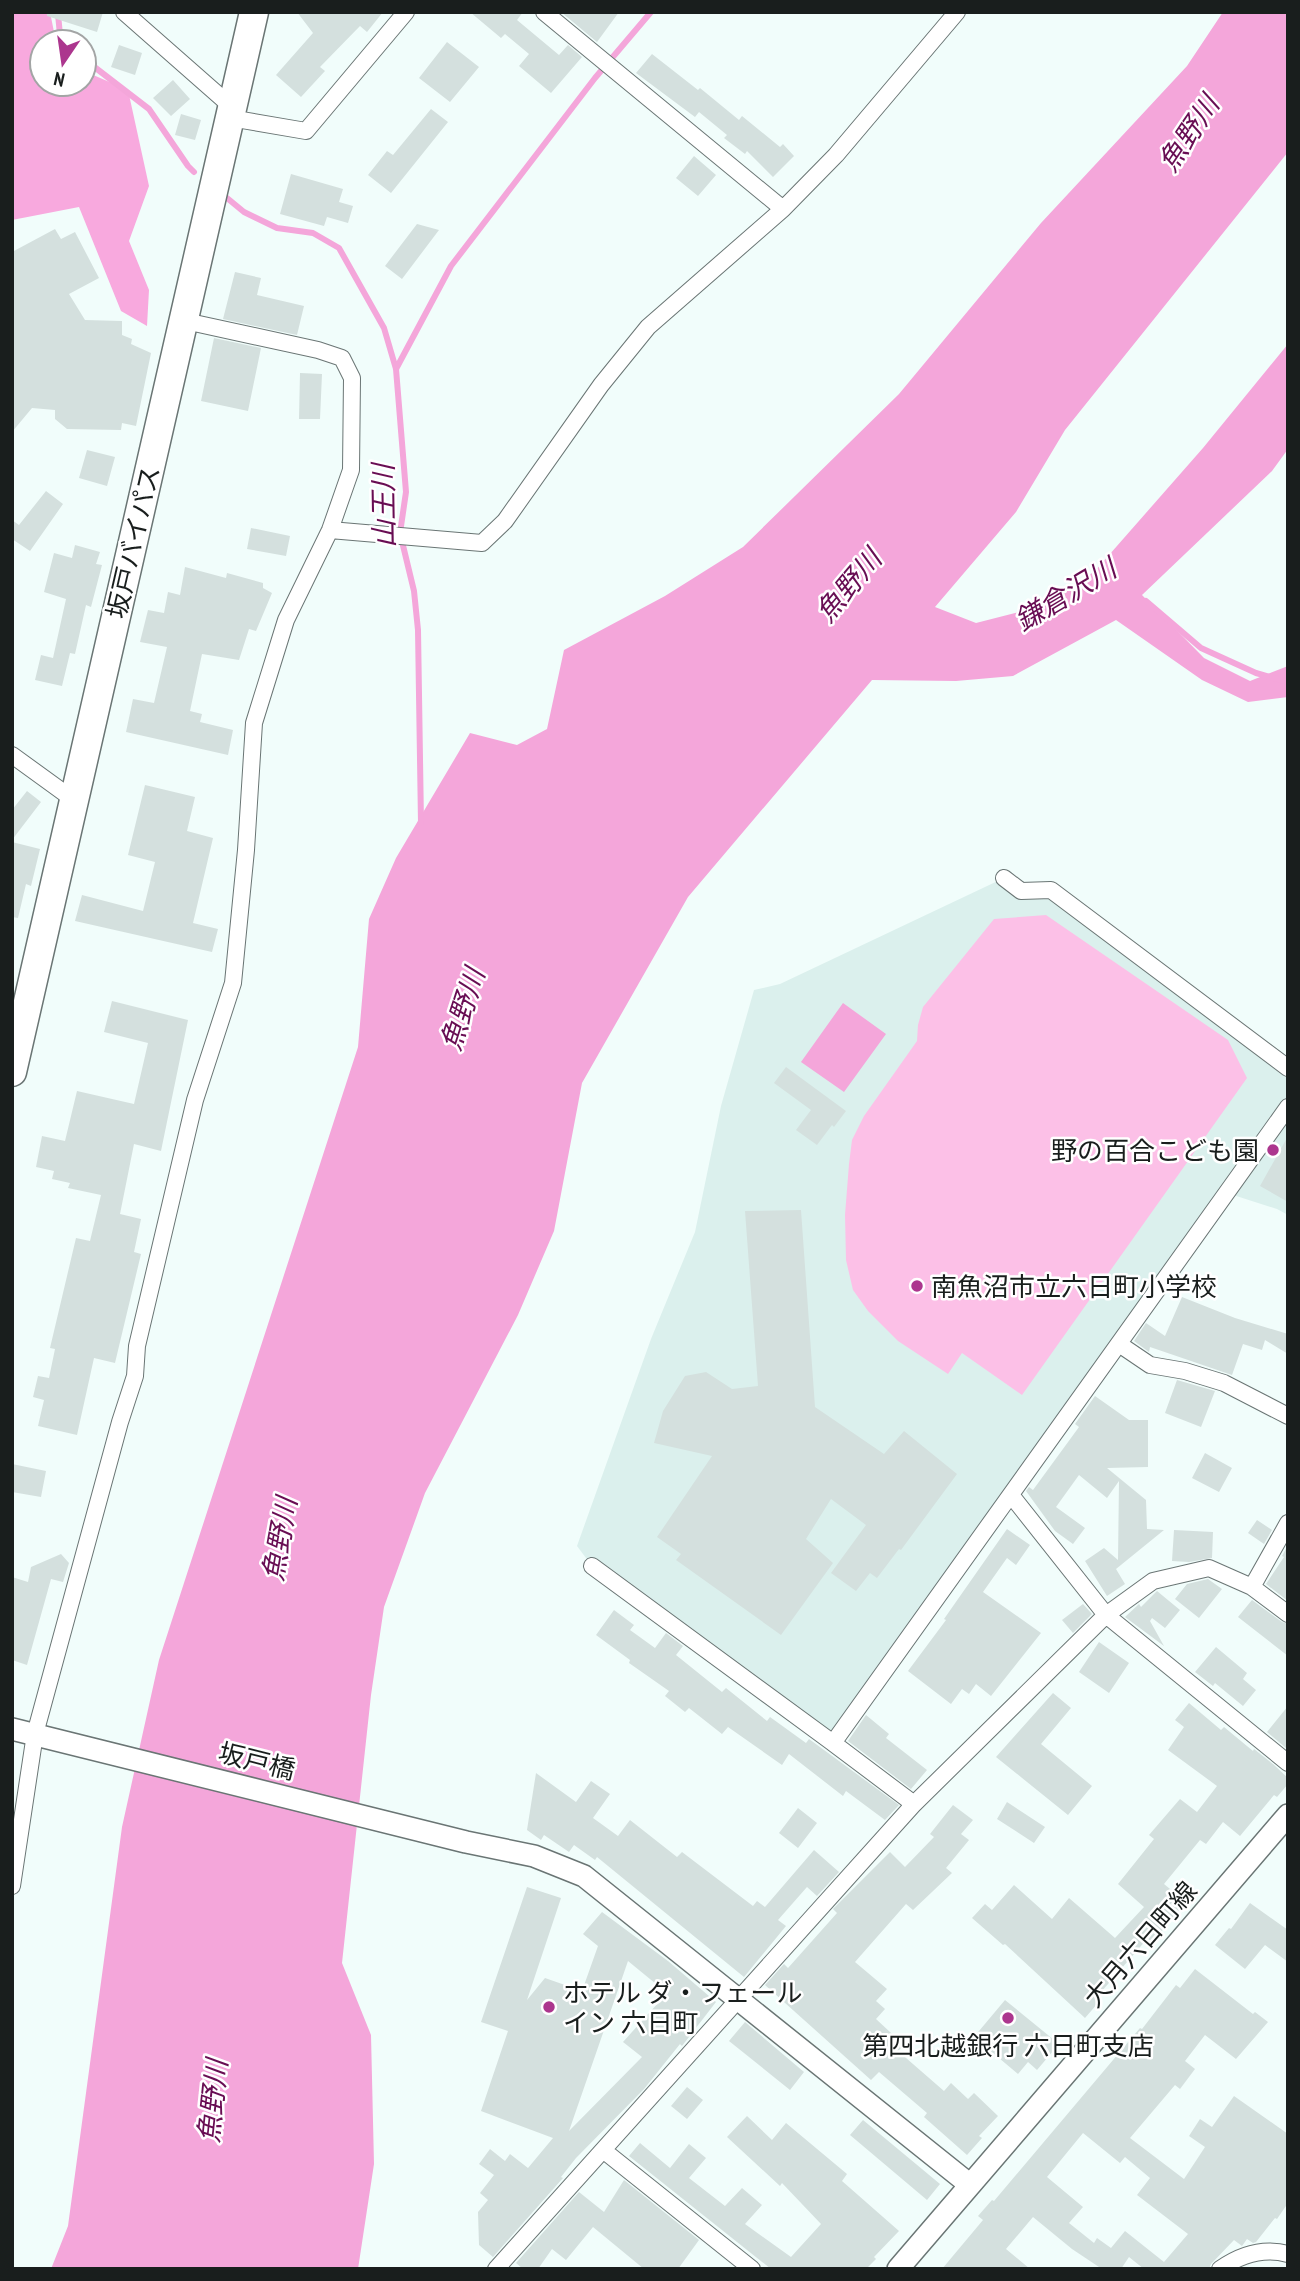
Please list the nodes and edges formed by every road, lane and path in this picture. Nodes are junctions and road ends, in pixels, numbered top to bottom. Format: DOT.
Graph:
graph roads {
  1 [pos="124,12"];
  2 [pos="254,12"];
  3 [pos="406,12"];
  4 [pos="544,12"];
  5 [pos="957,12"];
  6 [pos="231,112"];
  7 [pos="783,209"];
  8 [pos="185,321"];
  9 [pos="330,530"];
  10 [pos="12,755"];
  11 [pos="74,800"];
  12 [pos="1004,878"];
  13 [pos="1288,1068"];
  14 [pos="12,1072"];
  15 [pos="1288,1107"];
  16 [pos="1119,1344"];
  17 [pos="1288,1416"];
  18 [pos="1011,1495"];
  19 [pos="1288,1523"];
  20 [pos="592,1566"];
  21 [pos="1252,1587"];
  22 [pos="1288,1614"];
  23 [pos="1106,1615"];
  24 [pos="12,1729"];
  25 [pos="35,1734"];
  26 [pos="834,1743"];
  27 [pos="1288,1763"];
  28 [pos="914,1804"];
  29 [pos="1286,1820"];
  30 [pos="12,1886"];
  31 [pos="740,2000"];
  32 [pos="603,2150"];
  33 [pos="969,2184"];
  34 [pos="1288,2254"];
  35 [pos="496,2269"];
  36 [pos="752,2269"];
  37 [pos="898,2269"];
  38 [pos="1220,2269"];
  1 -- 6 [label="street"];
  2 -- 6 [label="highway, 坂戸バイパス"];
  3 -- 6 [label="street"];
  4 -- 7 [label="street"];
  5 -- 7 [label="street"];
  6 -- 8 [label="highway, 坂戸バイパス"];
  7 -- 9 [label="street"];
  8 -- 9 [label="street"];
  8 -- 11 [label="highway, 坂戸バイパス"];
  9 -- 25 [label="street"];
  10 -- 11 [label="street"];
  11 -- 14 [label="highway, 坂戸バイパス"];
  12 -- 13 [label="street"];
  15 -- 16 [label="street"];
  16 -- 17 [label="street"];
  16 -- 18 [label="street"];
  18 -- 23 [label="street"];
  18 -- 26 [label="street"];
  19 -- 21 [label="street"];
  20 -- 26 [label="street"];
  21 -- 22 [label="street"];
  21 -- 23 [label="street"];
  23 -- 27 [label="street"];
  23 -- 28 [label="street"];
  24 -- 25 [label="street, 坂戸橋"];
  25 -- 30 [label="street"];
  25 -- 31 [label="street, 坂戸橋"];
  26 -- 28 [label="street"];
  28 -- 31 [label="street"];
  29 -- 33 [label="street, 大月六日町線"];
  31 -- 32 [label="street"];
  31 -- 33 [label="street, 坂戸橋"];
  32 -- 35 [label="street"];
  32 -- 36 [label="street"];
  33 -- 37 [label="street, 大月六日町線"];
  34 -- 38 [label="street"];
}
